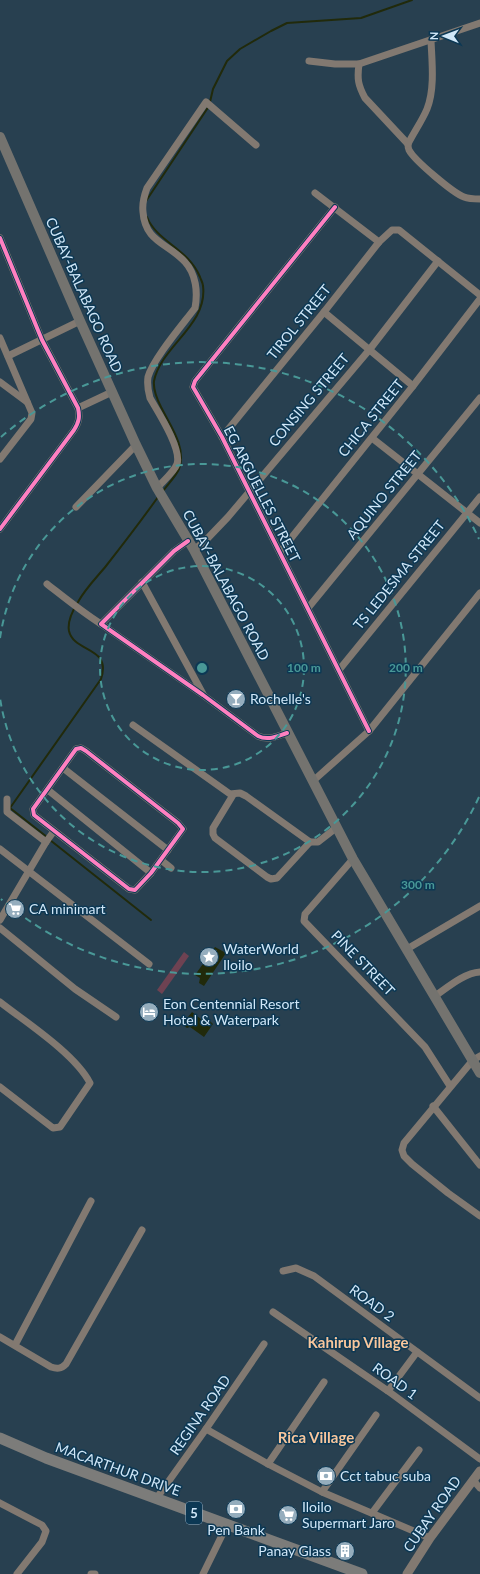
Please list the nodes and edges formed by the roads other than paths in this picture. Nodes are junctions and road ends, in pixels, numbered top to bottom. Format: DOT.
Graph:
graph roads {
  1 [pos="480,24"];
  2 [pos="431,41"];
  3 [pos="309,61"];
  4 [pos="359,64"];
  5 [pos="0,137"];
  6 [pos="408,144"];
  7 [pos="256,145"];
  8 [pos="315,193"];
  9 [pos="480,199"];
  10 [pos="335,207"];
  11 [pos="0,238"];
  12 [pos="379,242"];
  13 [pos="438,261"];
  14 [pos="480,295"];
  15 [pos="480,299"];
  16 [pos="324,312"];
  17 [pos="80,322"];
  18 [pos="0,338"];
  19 [pos="42,340"];
  20 [pos="370,349"];
  21 [pos="8,356"];
  22 [pos="0,382"];
  23 [pos="413,386"];
  24 [pos="112,392"];
  25 [pos="480,398"];
  26 [pos="28,402"];
  27 [pos="78,408"];
  28 [pos="222,437"];
  29 [pos="372,438"];
  30 [pos="136,445"];
  31 [pos="3,450"];
  32 [pos="0,459"];
  33 [pos="418,475"];
  34 [pos="159,490"];
  35 [pos="249,492"];
  36 [pos="480,497"];
  37 [pos="76,507"];
  38 [pos="467,513"];
  39 [pos="480,523"];
  40 [pos="0,529"];
  41 [pos="188,541"];
  42 [pos="194,550"];
  43 [pos="280,552"];
  44 [pos="142,582"];
  45 [pos="47,584"];
  46 [pos="480,593"];
  47 [pos="308,608"];
  48 [pos="101,624"];
  49 [pos="339,670"];
  50 [pos="203,695"];
  51 [pos="133,725"];
  52 [pos="369,731"];
  53 [pos="287,733"];
  54 [pos="63,768"];
  55 [pos="313,781"];
  56 [pos="48,790"];
  57 [pos="233,795"];
  58 [pos="7,799"];
  59 [pos="336,828"];
  60 [pos="50,837"];
  61 [pos="310,842"];
  62 [pos="0,849"];
  63 [pos="168,850"];
  64 [pos="353,859"];
  65 [pos="161,860"];
  66 [pos="171,868"];
  67 [pos="28,871"];
  68 [pos="151,873"];
  69 [pos="480,906"];
  70 [pos="0,920"];
  71 [pos="0,928"];
  72 [pos="407,949"];
  73 [pos="149,964"];
  74 [pos="480,972"];
  75 [pos="435,996"];
  76 [pos="0,1002"];
  77 [pos="116,1017"];
  78 [pos="476,1058"];
  79 [pos="480,1073"];
  80 [pos="450,1086"];
  81 [pos="0,1087"];
  82 [pos="433,1106"];
  83 [pos="480,1165"];
  84 [pos="91,1201"];
  85 [pos="480,1216"];
  86 [pos="142,1230"];
  87 [pos="283,1271"];
  88 [pos="273,1312"];
  89 [pos="0,1337"];
  90 [pos="264,1344"];
  91 [pos="15,1345"];
  92 [pos="417,1352"];
  93 [pos="324,1382"];
  94 [pos="388,1391"];
  95 [pos="480,1398"];
  96 [pos="376,1415"];
  97 [pos="206,1429"];
  98 [pos="0,1438"];
  99 [pos="419,1450"];
  100 [pos="480,1459"];
  101 [pos="268,1464"];
  102 [pos="480,1471"];
  103 [pos="473,1480"];
  104 [pos="480,1488"];
  105 [pos="322,1492"];
  106 [pos="156,1499"];
  107 [pos="0,1503"];
  108 [pos="372,1513"];
  109 [pos="227,1525"];
  110 [pos="430,1538"];
  111 [pos="17,1574"];
  112 [pos="91,1574"];
  113 [pos="95,1574"];
  114 [pos="203,1574"];
  115 [pos="362,1574"];
  116 [pos="407,1574"];
  1 -- 2 [label="street"];
  2 -- 4 [label="street"];
  2 -- 6 [label="street"];
  3 -- 4 [label="street"];
  4 -- 6 [label="street"];
  5 -- 17 [label="main road, CUBAY-BALABAGO ROAD"];
  6 -- 9 [label="street"];
  7 -- 34 [label="street"];
  8 -- 10 [label="street"];
  10 -- 12 [label="street"];
  10 -- 28 [label="street, EG ARGUELLES STREET"];
  11 -- 19 [label="street"];
  12 -- 13 [label="street, TIROL STREET"];
  12 -- 16 [label="street, TIROL STREET"];
  13 -- 14 [label="street"];
  13 -- 20 [label="street, CONSING STREET"];
  15 -- 23 [label="street, CHICA STREET"];
  16 -- 20 [label="street"];
  16 -- 28 [label="street, TIROL STREET"];
  17 -- 19 [label="street"];
  17 -- 24 [label="main road, CUBAY-BALABAGO ROAD"];
  18 -- 21 [label="street"];
  19 -- 21 [label="street"];
  19 -- 27 [label="street"];
  20 -- 23 [label="street"];
  20 -- 35 [label="street, CONSING STREET"];
  21 -- 26 [label="street"];
  22 -- 26 [label="street"];
  23 -- 29 [label="street, CHICA STREET"];
  24 -- 27 [label="street"];
  24 -- 30 [label="main road, CUBAY-BALABAGO ROAD"];
  25 -- 33 [label="street, AQUINO STREET"];
  26 -- 31 [label="street"];
  27 -- 40 [label="street"];
  28 -- 35 [label="street, EG ARGUELLES STREET"];
  29 -- 33 [label="street"];
  29 -- 43 [label="street, CHICA STREET"];
  30 -- 34 [label="main road, CUBAY-BALABAGO ROAD"];
  30 -- 37 [label="street"];
  31 -- 32 [label="street"];
  33 -- 38 [label="street"];
  33 -- 47 [label="street, AQUINO STREET"];
  34 -- 41 [label="main road, CUBAY-BALABAGO ROAD"];
  35 -- 42 [label="street, CONSING STREET"];
  35 -- 43 [label="street, EG ARGUELLES STREET"];
  36 -- 38 [label="street, TS LEDESMA STREET"];
  38 -- 39 [label="street"];
  38 -- 49 [label="street, TS LEDESMA STREET"];
  41 -- 42 [label="main road, CUBAY-BALABAGO ROAD"];
  41 -- 44 [label="street"];
  42 -- 53 [label="main road, CUBAY-BALABAGO ROAD"];
  43 -- 47 [label="street, EG ARGUELLES STREET"];
  44 -- 48 [label="street"];
  44 -- 50 [label="street"];
  45 -- 48 [label="street"];
  46 -- 52 [label="street"];
  47 -- 49 [label="street, EG ARGUELLES STREET"];
  48 -- 50 [label="street"];
  49 -- 52 [label="street, EG ARGUELLES STREET"];
  50 -- 53 [label="street"];
  51 -- 57 [label="street"];
  52 -- 55 [label="street"];
  53 -- 55 [label="main road, CUBAY-BALABAGO ROAD"];
  54 -- 56 [label="street"];
  54 -- 63 [label="street"];
  54 -- 63 [label="street"];
  55 -- 59 [label="main road, CUBAY-BALABAGO ROAD"];
  56 -- 60 [label="street"];
  56 -- 68 [label="street"];
  57 -- 61 [label="street"];
  57 -- 61 [label="street"];
  58 -- 60 [label="street"];
  59 -- 61 [label="street"];
  59 -- 64 [label="main road, CUBAY-BALABAGO ROAD"];
  60 -- 67 [label="street"];
  60 -- 68 [label="street"];
  62 -- 67 [label="street"];
  63 -- 65 [label="street"];
  64 -- 72 [label="main road, CUBAY-BALABAGO ROAD"];
  64 -- 80 [label="street, PINE STREET"];
  65 -- 66 [label="street"];
  65 -- 68 [label="street"];
  67 -- 70 [label="street"];
  67 -- 73 [label="street"];
  69 -- 72 [label="street"];
  71 -- 77 [label="street"];
  72 -- 75 [label="main road, CUBAY-BALABAGO ROAD"];
  74 -- 75 [label="street"];
  75 -- 78 [label="main road, CUBAY-BALABAGO ROAD"];
  76 -- 81 [label="street"];
  78 -- 79 [label="main road, CUBAY-BALABAGO ROAD"];
  78 -- 80 [label="street"];
  80 -- 82 [label="street"];
  82 -- 83 [label="street"];
  82 -- 85 [label="street"];
  84 -- 91 [label="street"];
  86 -- 91 [label="street"];
  87 -- 92 [label="street, ROAD 2"];
  88 -- 94 [label="street, ROAD 1"];
  89 -- 91 [label="street"];
  90 -- 97 [label="street, REGINA ROAD"];
  92 -- 94 [label="street"];
  92 -- 95 [label="street, ROAD 2"];
  93 -- 101 [label="street"];
  94 -- 100 [label="street, ROAD 1"];
  96 -- 105 [label="street"];
  97 -- 101 [label="street"];
  97 -- 106 [label="street, REGINA ROAD"];
  98 -- 106 [label="main road, MACARTHUR DRIVE / 5"];
  99 -- 108 [label="street"];
  101 -- 105 [label="street"];
  102 -- 103 [label="street, CUBAY ROAD"];
  103 -- 104 [label="street"];
  103 -- 110 [label="street, CUBAY ROAD"];
  105 -- 108 [label="street"];
  106 -- 109 [label="main road, MACARTHUR DRIVE / 5"];
  107 -- 111 [label="street"];
  108 -- 110 [label="street"];
  109 -- 114 [label="street"];
  109 -- 115 [label="main road, MACARTHUR DRIVE / 5"];
  110 -- 116 [label="street, CUBAY ROAD"];
  112 -- 113 [label="street"];
}
